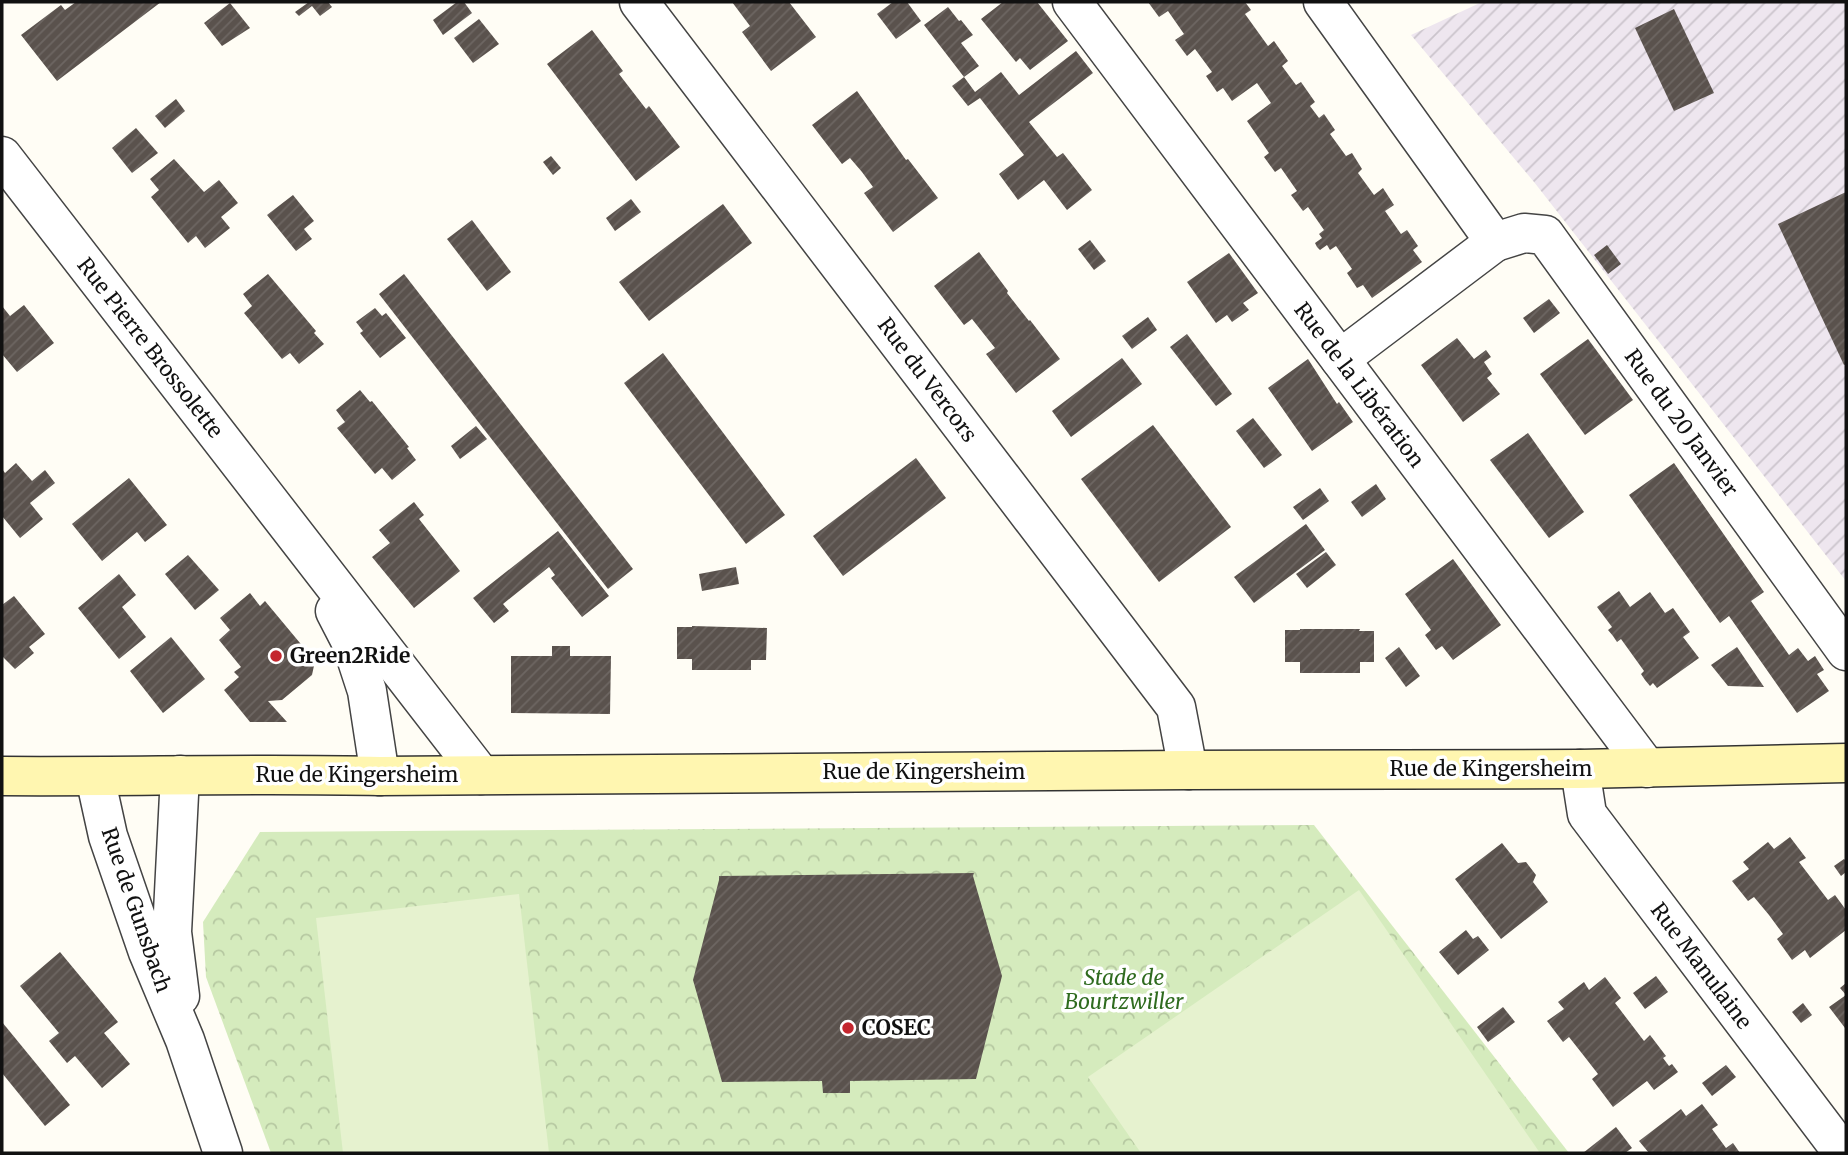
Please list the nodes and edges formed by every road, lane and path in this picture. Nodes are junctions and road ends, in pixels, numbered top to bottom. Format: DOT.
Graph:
graph roads {
  1 [pos="639,2"];
  2 [pos="1072,2"];
  3 [pos="1323,2"];
  4 [pos="2,156"];
  5 [pos="1495,242"];
  6 [pos="1340,359"];
  7 [pos="299,541"];
  8 [pos="1846,651"];
  9 [pos="1846,763"];
  10 [pos="1647,768"];
  11 [pos="1580,769"];
  12 [pos="1188,770"];
  13 [pos="180,775"];
  14 [pos="481,775"];
  15 [pos="2,776"];
  16 [pos="380,776"];
  17 [pos="95,777"];
  18 [pos="185,1040"];
  19 [pos="223,1153"];
  20 [pos="1843,1153"];
  1 -- 12 [label="street, Rue du Vercors"];
  2 -- 6 [label="street, Rue de la Libération"];
  3 -- 5 [label="street"];
  4 -- 7 [label="street, Rue Pierre Brossolette"];
  5 -- 6 [label="street, Rue du 20 Janvier"];
  5 -- 8 [label="street, Rue du 20 Janvier"];
  6 -- 10 [label="street, Rue de la Libération"];
  7 -- 14 [label="street, Rue Pierre Brossolette"];
  7 -- 16 [label="street, Rue Pierre Brossolette"];
  9 -- 10 [label="main road, Rue de Kingersheim"];
  10 -- 11 [label="main road, Rue de Kingersheim"];
  11 -- 12 [label="main road, Rue de Kingersheim"];
  11 -- 20 [label="street, Rue Manulaine"];
  12 -- 14 [label="main road, Rue de Kingersheim"];
  13 -- 16 [label="main road, Rue de Kingersheim"];
  13 -- 17 [label="main road, Rue de Kingersheim"];
  13 -- 18 [label="street, Rue de Gunsbach"];
  14 -- 16 [label="main road, Rue de Kingersheim"];
  15 -- 17 [label="main road, Rue de Kingersheim"];
  17 -- 18 [label="street, Rue de Gunsbach"];
  18 -- 19 [label="street, Rue de Gunsbach"];
}
